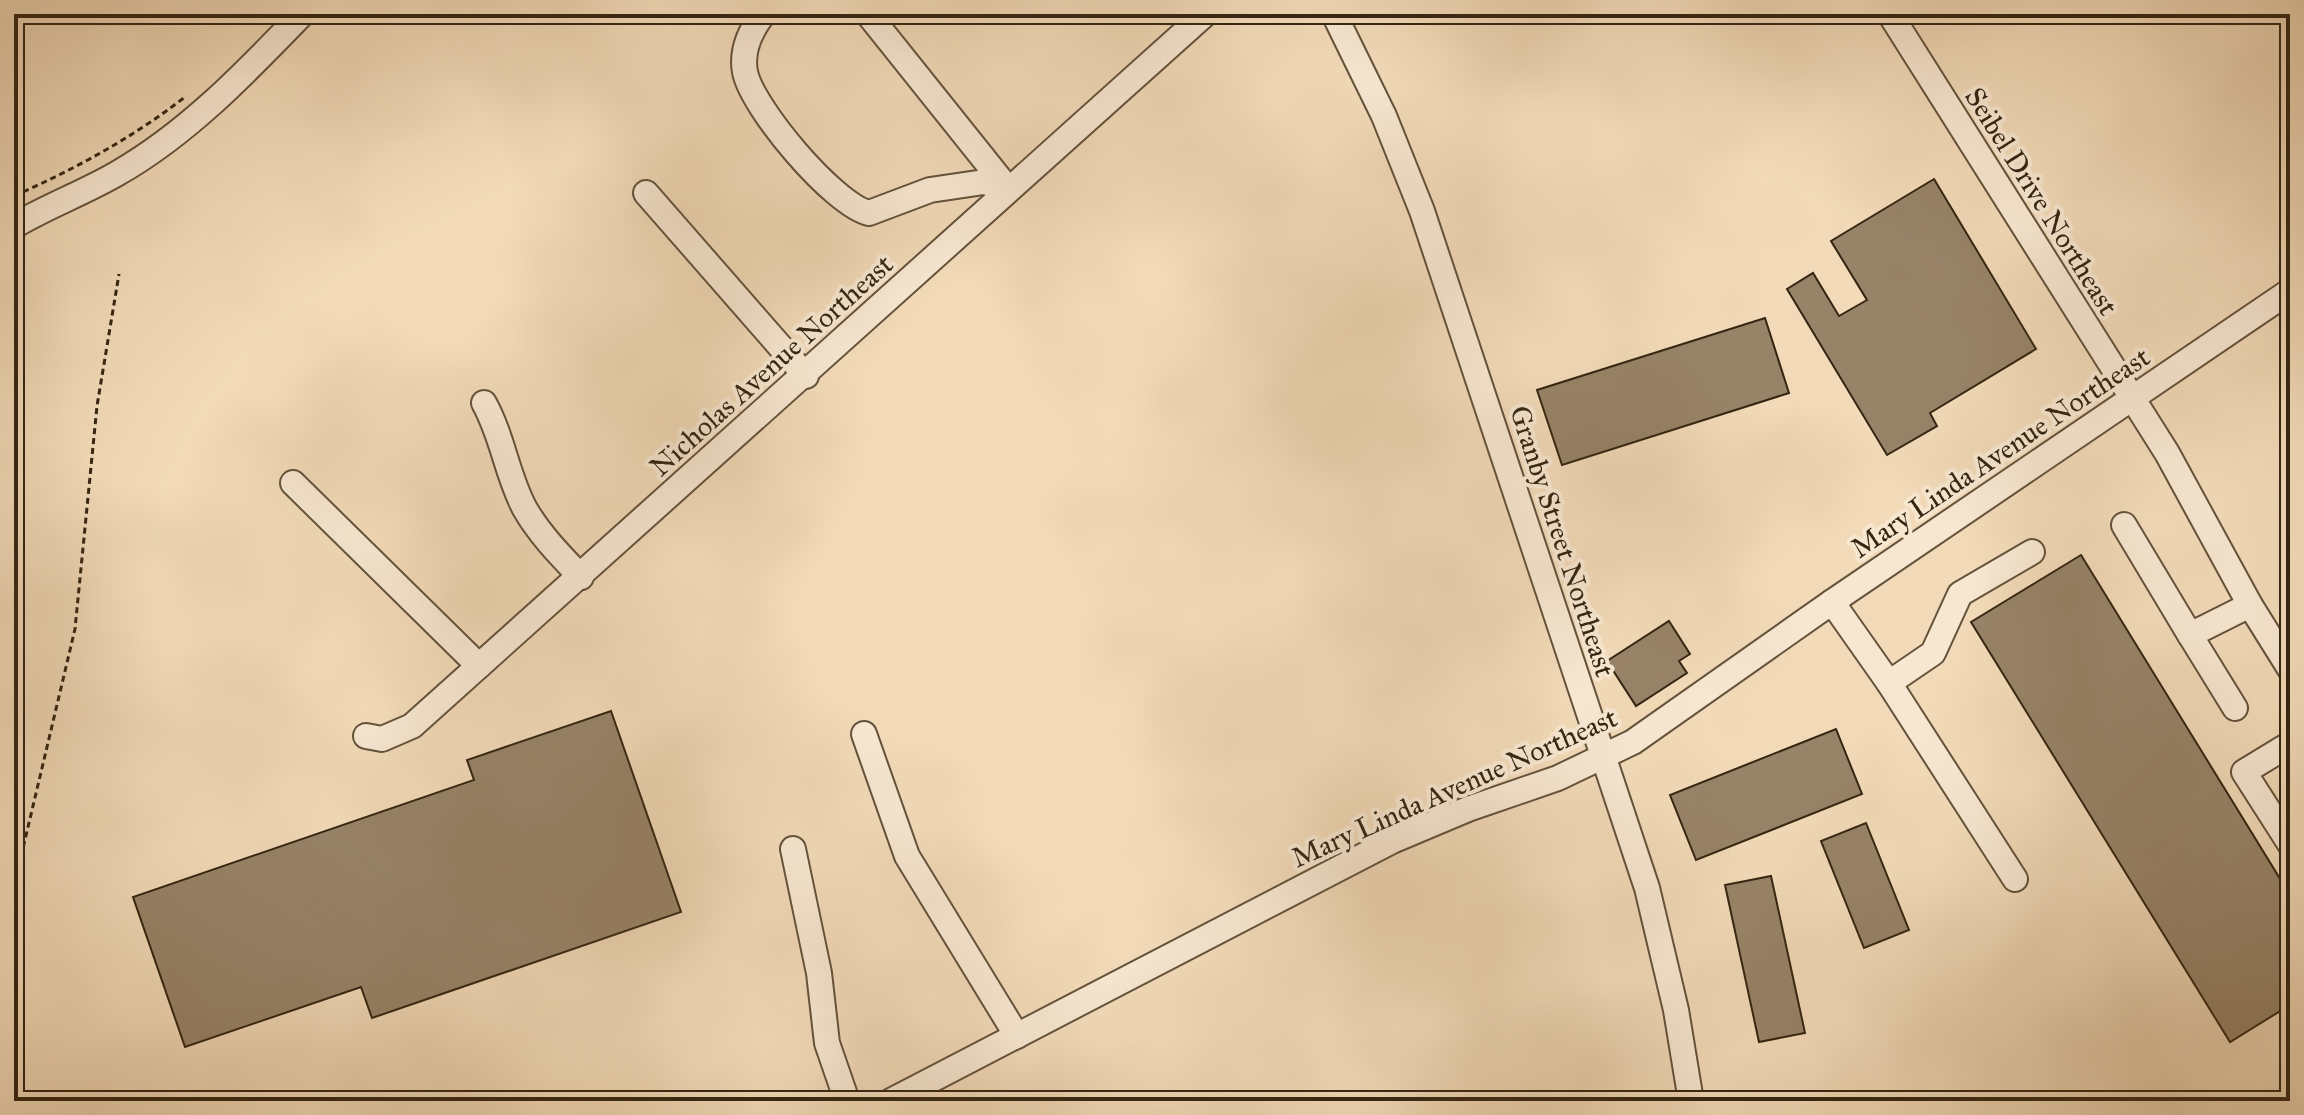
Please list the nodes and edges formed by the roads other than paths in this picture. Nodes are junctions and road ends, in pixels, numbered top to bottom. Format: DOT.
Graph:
graph roads {
  1 [pos="302,14"];
  2 [pos="763,14"];
  3 [pos="868,14"];
  4 [pos="1205,14"];
  5 [pos="1334,14"];
  6 [pos="1890,14"];
  7 [pos="1008,189"];
  8 [pos="646,193"];
  9 [pos="14,226"];
  10 [pos="2290,291"];
  11 [pos="806,376"];
  12 [pos="2132,400"];
  13 [pos="484,403"];
  14 [pos="293,483"];
  15 [pos="2124,525"];
  16 [pos="2032,552"];
  17 [pos="581,577"];
  18 [pos="1832,602"];
  19 [pos="2250,605"];
  20 [pos="2190,635"];
  21 [pos="479,666"];
  22 [pos="2290,669"];
  23 [pos="1889,683"];
  24 [pos="2235,708"];
  25 [pos="864,734"];
  26 [pos="366,736"];
  27 [pos="2290,744"];
  28 [pos="1603,759"];
  29 [pos="2290,844"];
  30 [pos="793,849"];
  31 [pos="2015,879"];
  32 [pos="1017,1036"];
  33 [pos="847,1101"];
  34 [pos="891,1101"];
  35 [pos="1691,1101"];
  1 -- 9 [label="street"];
  2 -- 7 [label="street"];
  3 -- 7 [label="street"];
  4 -- 7 [label="street, Nicholas Avenue Northeast"];
  5 -- 28 [label="street, Granby Street Northeast"];
  6 -- 12 [label="street, Seibel Drive Northeast"];
  7 -- 11 [label="street, Nicholas Avenue Northeast"];
  8 -- 11 [label="street"];
  10 -- 12 [label="street, Mary Linda Avenue Northeast"];
  11 -- 17 [label="street, Nicholas Avenue Northeast"];
  12 -- 18 [label="street, Mary Linda Avenue Northeast"];
  12 -- 19 [label="street, Seibel Drive Northeast"];
  13 -- 17 [label="street"];
  14 -- 21 [label="street"];
  15 -- 20 [label="street"];
  16 -- 23 [label="street"];
  17 -- 21 [label="street, Nicholas Avenue Northeast"];
  18 -- 23 [label="street"];
  18 -- 28 [label="street, Mary Linda Avenue Northeast"];
  19 -- 20 [label="street"];
  19 -- 22 [label="street, Seibel Drive Northeast"];
  20 -- 24 [label="street"];
  21 -- 26 [label="street, Nicholas Avenue Northeast"];
  23 -- 31 [label="street"];
  25 -- 32 [label="street"];
  27 -- 29 [label="street"];
  28 -- 32 [label="street, Mary Linda Avenue Northeast"];
  28 -- 35 [label="street, Granby Street Northeast"];
  30 -- 33 [label="street"];
  32 -- 34 [label="street, Mary Linda Avenue Northeast"];
}
